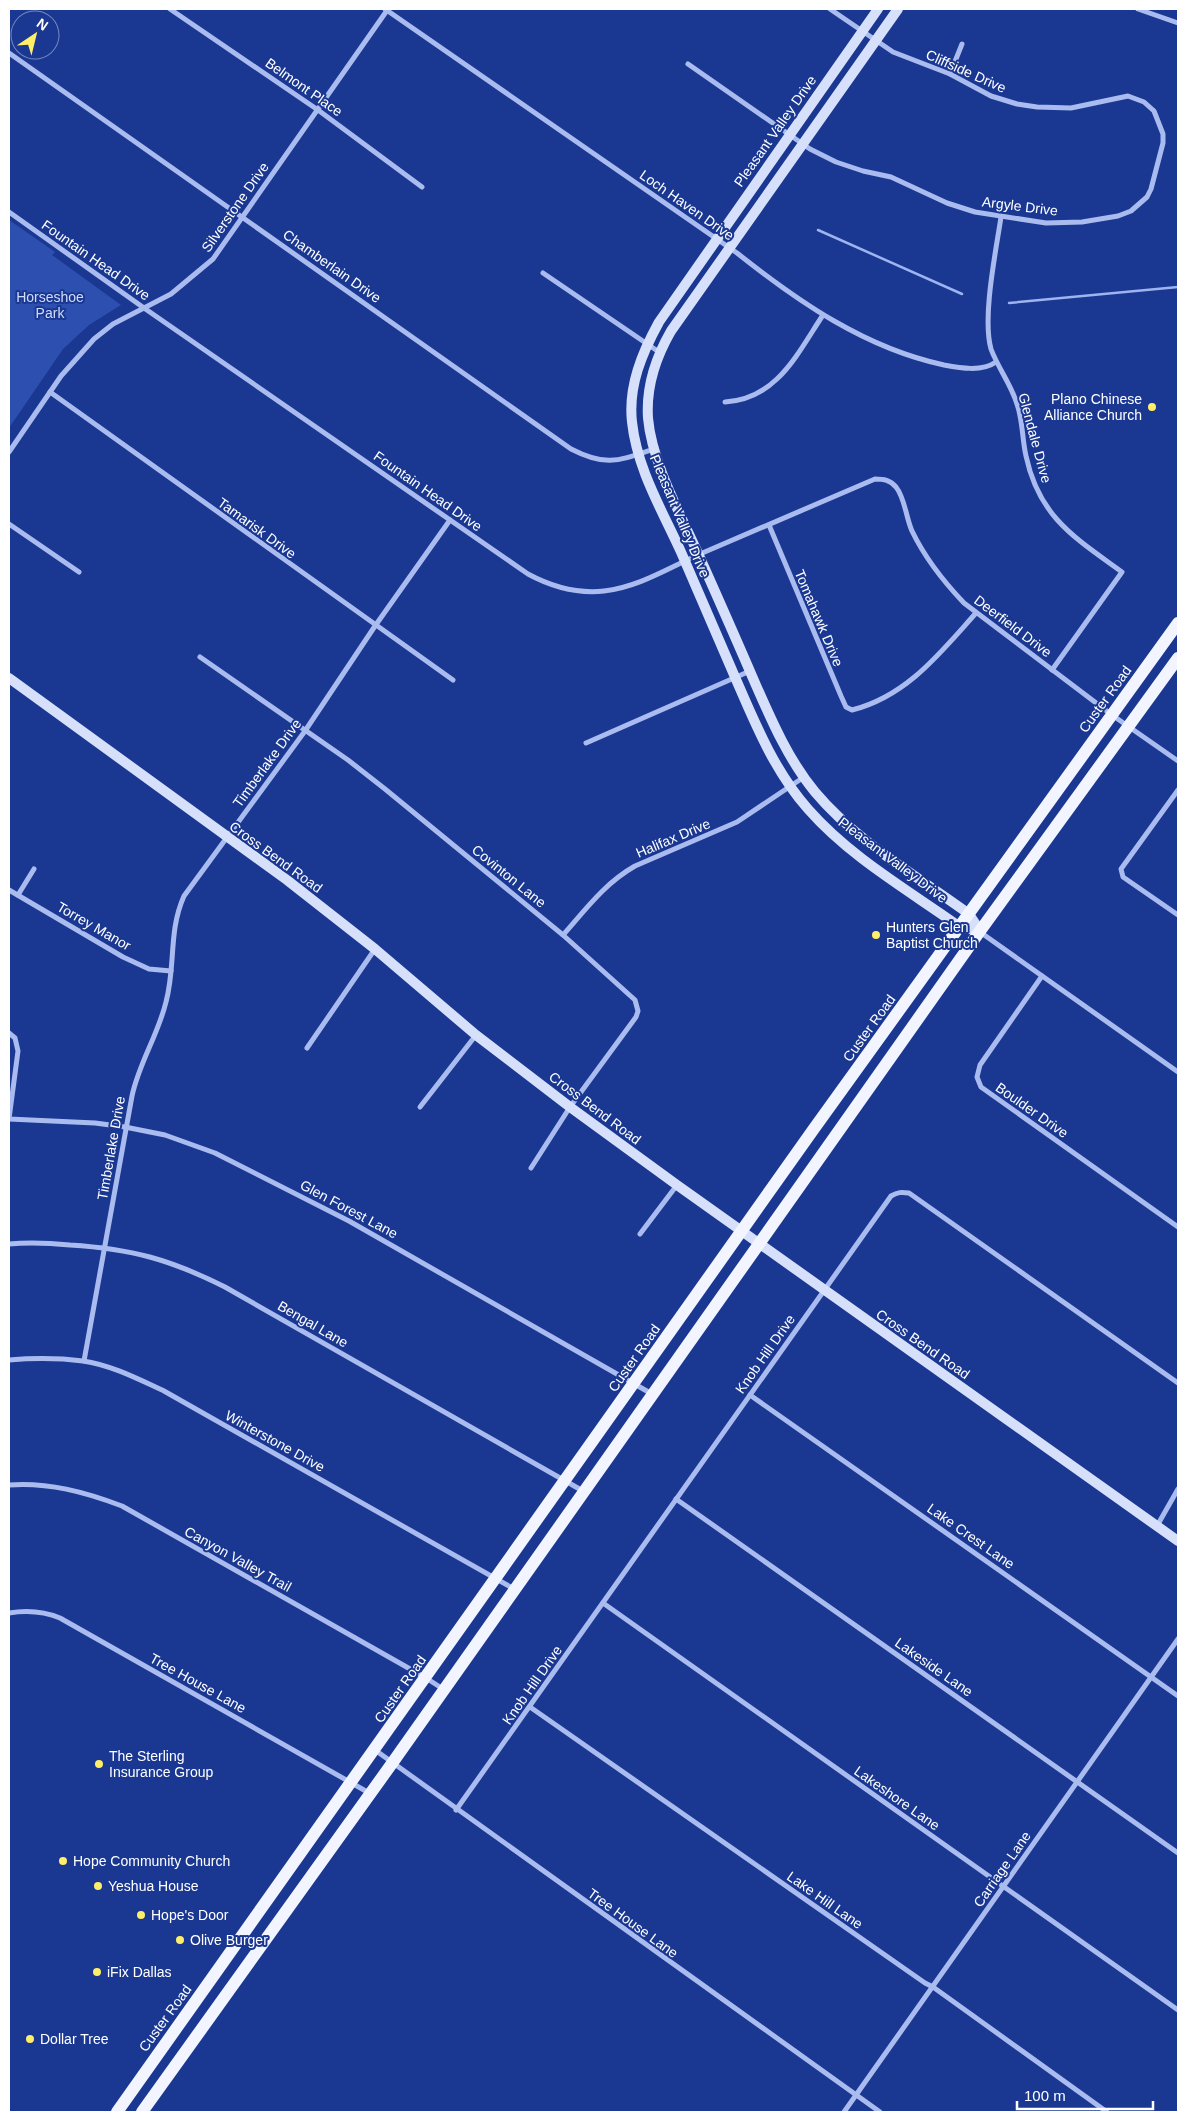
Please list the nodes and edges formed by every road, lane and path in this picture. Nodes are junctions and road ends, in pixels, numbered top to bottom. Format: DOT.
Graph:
graph roads {
  1 [pos="170,9"];
  2 [pos="387,9"];
  3 [pos="830,9"];
  4 [pos="878,9"];
  5 [pos="898,9"];
  6 [pos="1138,9"];
  7 [pos="1178,22"];
  8 [pos="862,32"];
  9 [pos="875,41"];
  10 [pos="962,44"];
  11 [pos="9,53"];
  12 [pos="688,64"];
  13 [pos="950,74"];
  14 [pos="1137,98"];
  15 [pos="318,110"];
  16 [pos="789,135"];
  17 [pos="802,144"];
  18 [pos="422,187"];
  19 [pos="9,212"];
  20 [pos="243,217"];
  21 [pos="1001,217"];
  22 [pos="717,239"];
  23 [pos="730,248"];
  24 [pos="543,273"];
  25 [pos="144,308"];
  26 [pos="823,315"];
  27 [pos="646,344"];
  28 [pos="659,352"];
  29 [pos="996,362"];
  30 [pos="50,392"];
  31 [pos="725,402"];
  32 [pos="654,449"];
  33 [pos="9,452"];
  34 [pos="638,454"];
  35 [pos="876,479"];
  36 [pos="450,520"];
  37 [pos="9,524"];
  38 [pos="769,525"];
  39 [pos="699,554"];
  40 [pos="684,561"];
  41 [pos="79,572"];
  42 [pos="976,613"];
  43 [pos="1178,623"];
  44 [pos="375,626"];
  45 [pos="200,657"];
  46 [pos="1178,658"];
  47 [pos="750,670"];
  48 [pos="1052,670"];
  49 [pos="735,677"];
  50 [pos="9,678"];
  51 [pos="452,680"];
  52 [pos="1112,715"];
  53 [pos="1129,727"];
  54 [pos="305,731"];
  55 [pos="586,744"];
  56 [pos="1178,761"];
  57 [pos="804,777"];
  58 [pos="791,787"];
  59 [pos="1178,790"];
  60 [pos="227,838"];
  61 [pos="866,840"];
  62 [pos="856,853"];
  63 [pos="34,869"];
  64 [pos="9,890"];
  65 [pos="18,895"];
  66 [pos="969,914"];
  67 [pos="1178,915"];
  68 [pos="960,927"];
  69 [pos="980,931"];
  70 [pos="563,935"];
  71 [pos="375,949"];
  72 [pos="171,971"];
  73 [pos="1042,976"];
  74 [pos="9,1033"];
  75 [pos="476,1035"];
  76 [pos="307,1048"];
  77 [pos="1178,1072"];
  78 [pos="420,1107"];
  79 [pos="570,1107"];
  80 [pos="9,1119"];
  81 [pos="126,1127"];
  82 [pos="531,1168"];
  83 [pos="676,1185"];
  84 [pos="1178,1227"];
  85 [pos="742,1231"];
  86 [pos="640,1234"];
  87 [pos="758,1243"];
  88 [pos="9,1244"];
  89 [pos="105,1247"];
  90 [pos="824,1290"];
  91 [pos="9,1360"];
  92 [pos="84,1361"];
  93 [pos="635,1383"];
  94 [pos="1178,1383"];
  95 [pos="652,1394"];
  96 [pos="750,1395"];
  97 [pos="566,1481"];
  98 [pos="9,1485"];
  99 [pos="1178,1489"];
  100 [pos="584,1491"];
  101 [pos="676,1499"];
  102 [pos="1157,1526"];
  103 [pos="1178,1541"];
  104 [pos="496,1578"];
  105 [pos="514,1590"];
  106 [pos="603,1603"];
  107 [pos="9,1613"];
  108 [pos="1178,1639"];
  109 [pos="1152,1677"];
  110 [pos="426,1678"];
  111 [pos="444,1690"];
  112 [pos="1178,1696"];
  113 [pos="530,1707"];
  114 [pos="375,1750"];
  115 [pos="393,1762"];
  116 [pos="352,1782"];
  117 [pos="1077,1782"];
  118 [pos="370,1794"];
  119 [pos="456,1810"];
  120 [pos="1178,1853"];
  121 [pos="1003,1887"];
  122 [pos="933,1987"];
  123 [pos="1178,2010"];
  124 [pos="856,2096"];
  125 [pos="117,2112"];
  126 [pos="142,2112"];
  127 [pos="844,2112"];
  128 [pos="880,2112"];
  129 [pos="1107,2112"];
  1 -- 15 [label="street, Belmont Place"];
  2 -- 15 [label="street, Silverstone Drive"];
  2 -- 22 [label="street, Loch Haven Drive"];
  3 -- 8 [label="street, Cliffside Drive"];
  4 -- 8 [label="street, Pleasant Valley Drive"];
  5 -- 9 [label="street, Pleasant Valley Drive"];
  6 -- 7 [label="street"];
  8 -- 9 [label="street, Cliffside Drive"];
  8 -- 16 [label="street, Pleasant Valley Drive"];
  9 -- 13 [label="street, Cliffside Drive"];
  9 -- 17 [label="street, Pleasant Valley Drive"];
  10 -- 13 [label="street"];
  11 -- 20 [label="street, Chamberlain Drive"];
  12 -- 16 [label="street, Argyle Drive"];
  13 -- 14 [label="street, Cliffside Drive"];
  14 -- 21 [label="street, Argyle Drive"];
  15 -- 18 [label="street, Belmont Place"];
  15 -- 20 [label="street, Silverstone Drive"];
  16 -- 17 [label="street, Argyle Drive"];
  16 -- 22 [label="street, Pleasant Valley Drive"];
  17 -- 21 [label="street, Argyle Drive"];
  17 -- 23 [label="street, Pleasant Valley Drive"];
  19 -- 25 [label="street, Fountain Head Drive"];
  20 -- 25 [label="street, Silverstone Drive"];
  20 -- 34 [label="street, Chamberlain Drive"];
  21 -- 29 [label="street, Glendale Drive"];
  22 -- 23 [label="street, Loch Haven Drive"];
  22 -- 27 [label="street, Pleasant Valley Drive"];
  23 -- 26 [label="street, Loch Haven Drive"];
  23 -- 28 [label="street, Pleasant Valley Drive"];
  24 -- 27 [label="street"];
  25 -- 30 [label="street, Silverstone Drive"];
  25 -- 36 [label="street, Fountain Head Drive"];
  26 -- 29 [label="street, Loch Haven Drive"];
  26 -- 31 [label="street"];
  27 -- 28 [label="street"];
  27 -- 34 [label="street, Pleasant Valley Drive"];
  28 -- 32 [label="street, Pleasant Valley Drive"];
  29 -- 48 [label="street, Glendale Drive"];
  30 -- 33 [label="street, Silverstone Drive"];
  30 -- 44 [label="street, Tamarisk Drive"];
  32 -- 34 [label="street, Chamberlain Drive"];
  32 -- 39 [label="street, Pleasant Valley Drive"];
  34 -- 40 [label="street, Pleasant Valley Drive"];
  35 -- 38 [label="street, Fountain Head Drive"];
  35 -- 42 [label="street, Deerfield Drive"];
  36 -- 40 [label="street, Fountain Head Drive"];
  36 -- 44 [label="street, Timberlake Drive"];
  37 -- 41 [label="street"];
  38 -- 39 [label="street, Fountain Head Drive"];
  38 -- 42 [label="street, Tomahawk Drive"];
  39 -- 40 [label="street, Fountain Head Drive"];
  39 -- 47 [label="street, Pleasant Valley Drive"];
  40 -- 49 [label="street, Pleasant Valley Drive"];
  42 -- 48 [label="street, Deerfield Drive"];
  43 -- 52 [label="main road, Custer Road"];
  44 -- 51 [label="street, Tamarisk Drive"];
  44 -- 54 [label="street, Timberlake Drive"];
  45 -- 54 [label="street, Covinton Lane"];
  46 -- 53 [label="main road"];
  47 -- 49 [label="street"];
  47 -- 57 [label="street, Pleasant Valley Drive"];
  48 -- 52 [label="street, Deerfield Drive"];
  49 -- 55 [label="street"];
  49 -- 58 [label="street, Pleasant Valley Drive"];
  50 -- 60 [label="street, Cross Bend Road"];
  52 -- 53 [label="street, Deerfield Drive"];
  52 -- 66 [label="main road, Custer Road"];
  53 -- 56 [label="street, Deerfield Drive"];
  53 -- 69 [label="main road"];
  54 -- 60 [label="street, Timberlake Drive"];
  54 -- 70 [label="street, Covinton Lane"];
  57 -- 58 [label="street, Halifax Drive"];
  57 -- 61 [label="street, Pleasant Valley Drive"];
  58 -- 62 [label="street, Pleasant Valley Drive"];
  58 -- 70 [label="street, Halifax Drive"];
  59 -- 67 [label="street"];
  60 -- 71 [label="street, Cross Bend Road"];
  60 -- 72 [label="street, Timberlake Drive"];
  61 -- 62 [label="street"];
  61 -- 66 [label="street, Pleasant Valley Drive"];
  62 -- 68 [label="street, Pleasant Valley Drive"];
  63 -- 65 [label="street"];
  64 -- 65 [label="street, Torrey Manor"];
  65 -- 72 [label="street, Torrey Manor"];
  66 -- 68 [label="main road, Custer Road"];
  66 -- 69 [label="street, Pleasant Valley Drive"];
  68 -- 69 [label="street, Pleasant Valley Drive"];
  68 -- 85 [label="main road, Custer Road"];
  69 -- 73 [label="street, Pleasant Valley Drive"];
  69 -- 87 [label="main road"];
  70 -- 79 [label="street, Covinton Lane"];
  71 -- 75 [label="street, Cross Bend Road"];
  71 -- 76 [label="street"];
  72 -- 81 [label="street, Timberlake Drive"];
  73 -- 77 [label="street, Pleasant Valley Drive"];
  73 -- 84 [label="street, Boulder Drive"];
  74 -- 80 [label="street"];
  75 -- 78 [label="street"];
  75 -- 79 [label="street, Cross Bend Road"];
  79 -- 82 [label="street, Covinton Lane"];
  79 -- 83 [label="street, Cross Bend Road"];
  80 -- 81 [label="street, Glen Forest Lane"];
  81 -- 89 [label="street, Timberlake Drive"];
  81 -- 93 [label="street, Glen Forest Lane"];
  83 -- 85 [label="street, Cross Bend Road"];
  83 -- 86 [label="street"];
  85 -- 87 [label="street, Cross Bend Road"];
  85 -- 93 [label="main road, Custer Road"];
  87 -- 90 [label="street, Cross Bend Road"];
  87 -- 95 [label="main road"];
  88 -- 89 [label="street, Bengal Lane"];
  89 -- 92 [label="street, Timberlake Drive"];
  89 -- 97 [label="street, Bengal Lane"];
  90 -- 94 [label="street, Knob Hill Drive"];
  90 -- 96 [label="street, Knob Hill Drive"];
  90 -- 102 [label="street, Cross Bend Road"];
  91 -- 92 [label="street, Winterstone Drive"];
  92 -- 104 [label="street, Winterstone Drive"];
  93 -- 95 [label="street, Glen Forest Lane"];
  93 -- 97 [label="main road, Custer Road"];
  95 -- 100 [label="main road"];
  96 -- 101 [label="street, Knob Hill Drive"];
  96 -- 109 [label="street, Lake Crest Lane"];
  97 -- 100 [label="street, Bengal Lane"];
  97 -- 104 [label="main road, Custer Road"];
  98 -- 110 [label="street, Canyon Valley Trail"];
  99 -- 102 [label="street"];
  100 -- 105 [label="main road"];
  101 -- 106 [label="street, Knob Hill Drive"];
  101 -- 117 [label="street, Lakeside Lane"];
  102 -- 103 [label="street, Cross Bend Road"];
  104 -- 105 [label="street, Winterstone Drive"];
  104 -- 110 [label="main road, Custer Road"];
  105 -- 111 [label="main road"];
  106 -- 113 [label="street, Knob Hill Drive"];
  106 -- 121 [label="street, Lakeshore Lane"];
  107 -- 116 [label="street, Tree House Lane"];
  108 -- 109 [label="street, Carriage Lane"];
  109 -- 112 [label="street, Lake Crest Lane"];
  109 -- 117 [label="street, Carriage Lane"];
  110 -- 111 [label="street, Canyon Valley Trail"];
  110 -- 114 [label="main road, Custer Road"];
  111 -- 115 [label="main road"];
  113 -- 119 [label="street, Knob Hill Drive"];
  113 -- 122 [label="street, Lake Hill Lane"];
  114 -- 115 [label="street, Tree House Lane"];
  114 -- 116 [label="main road, Custer Road"];
  115 -- 118 [label="main road"];
  115 -- 119 [label="street, Tree House Lane"];
  116 -- 118 [label="street, Tree House Lane"];
  116 -- 125 [label="main road, Custer Road"];
  117 -- 120 [label="street, Lakeside Lane"];
  117 -- 121 [label="street, Carriage Lane"];
  118 -- 126 [label="main road"];
  119 -- 124 [label="street, Tree House Lane"];
  121 -- 122 [label="street, Carriage Lane"];
  121 -- 123 [label="street, Lakeshore Lane"];
  122 -- 124 [label="street, Carriage Lane"];
  122 -- 129 [label="street, Lake Hill Lane"];
  124 -- 127 [label="street, Carriage Lane"];
  124 -- 128 [label="street, Tree House Lane"];
}
